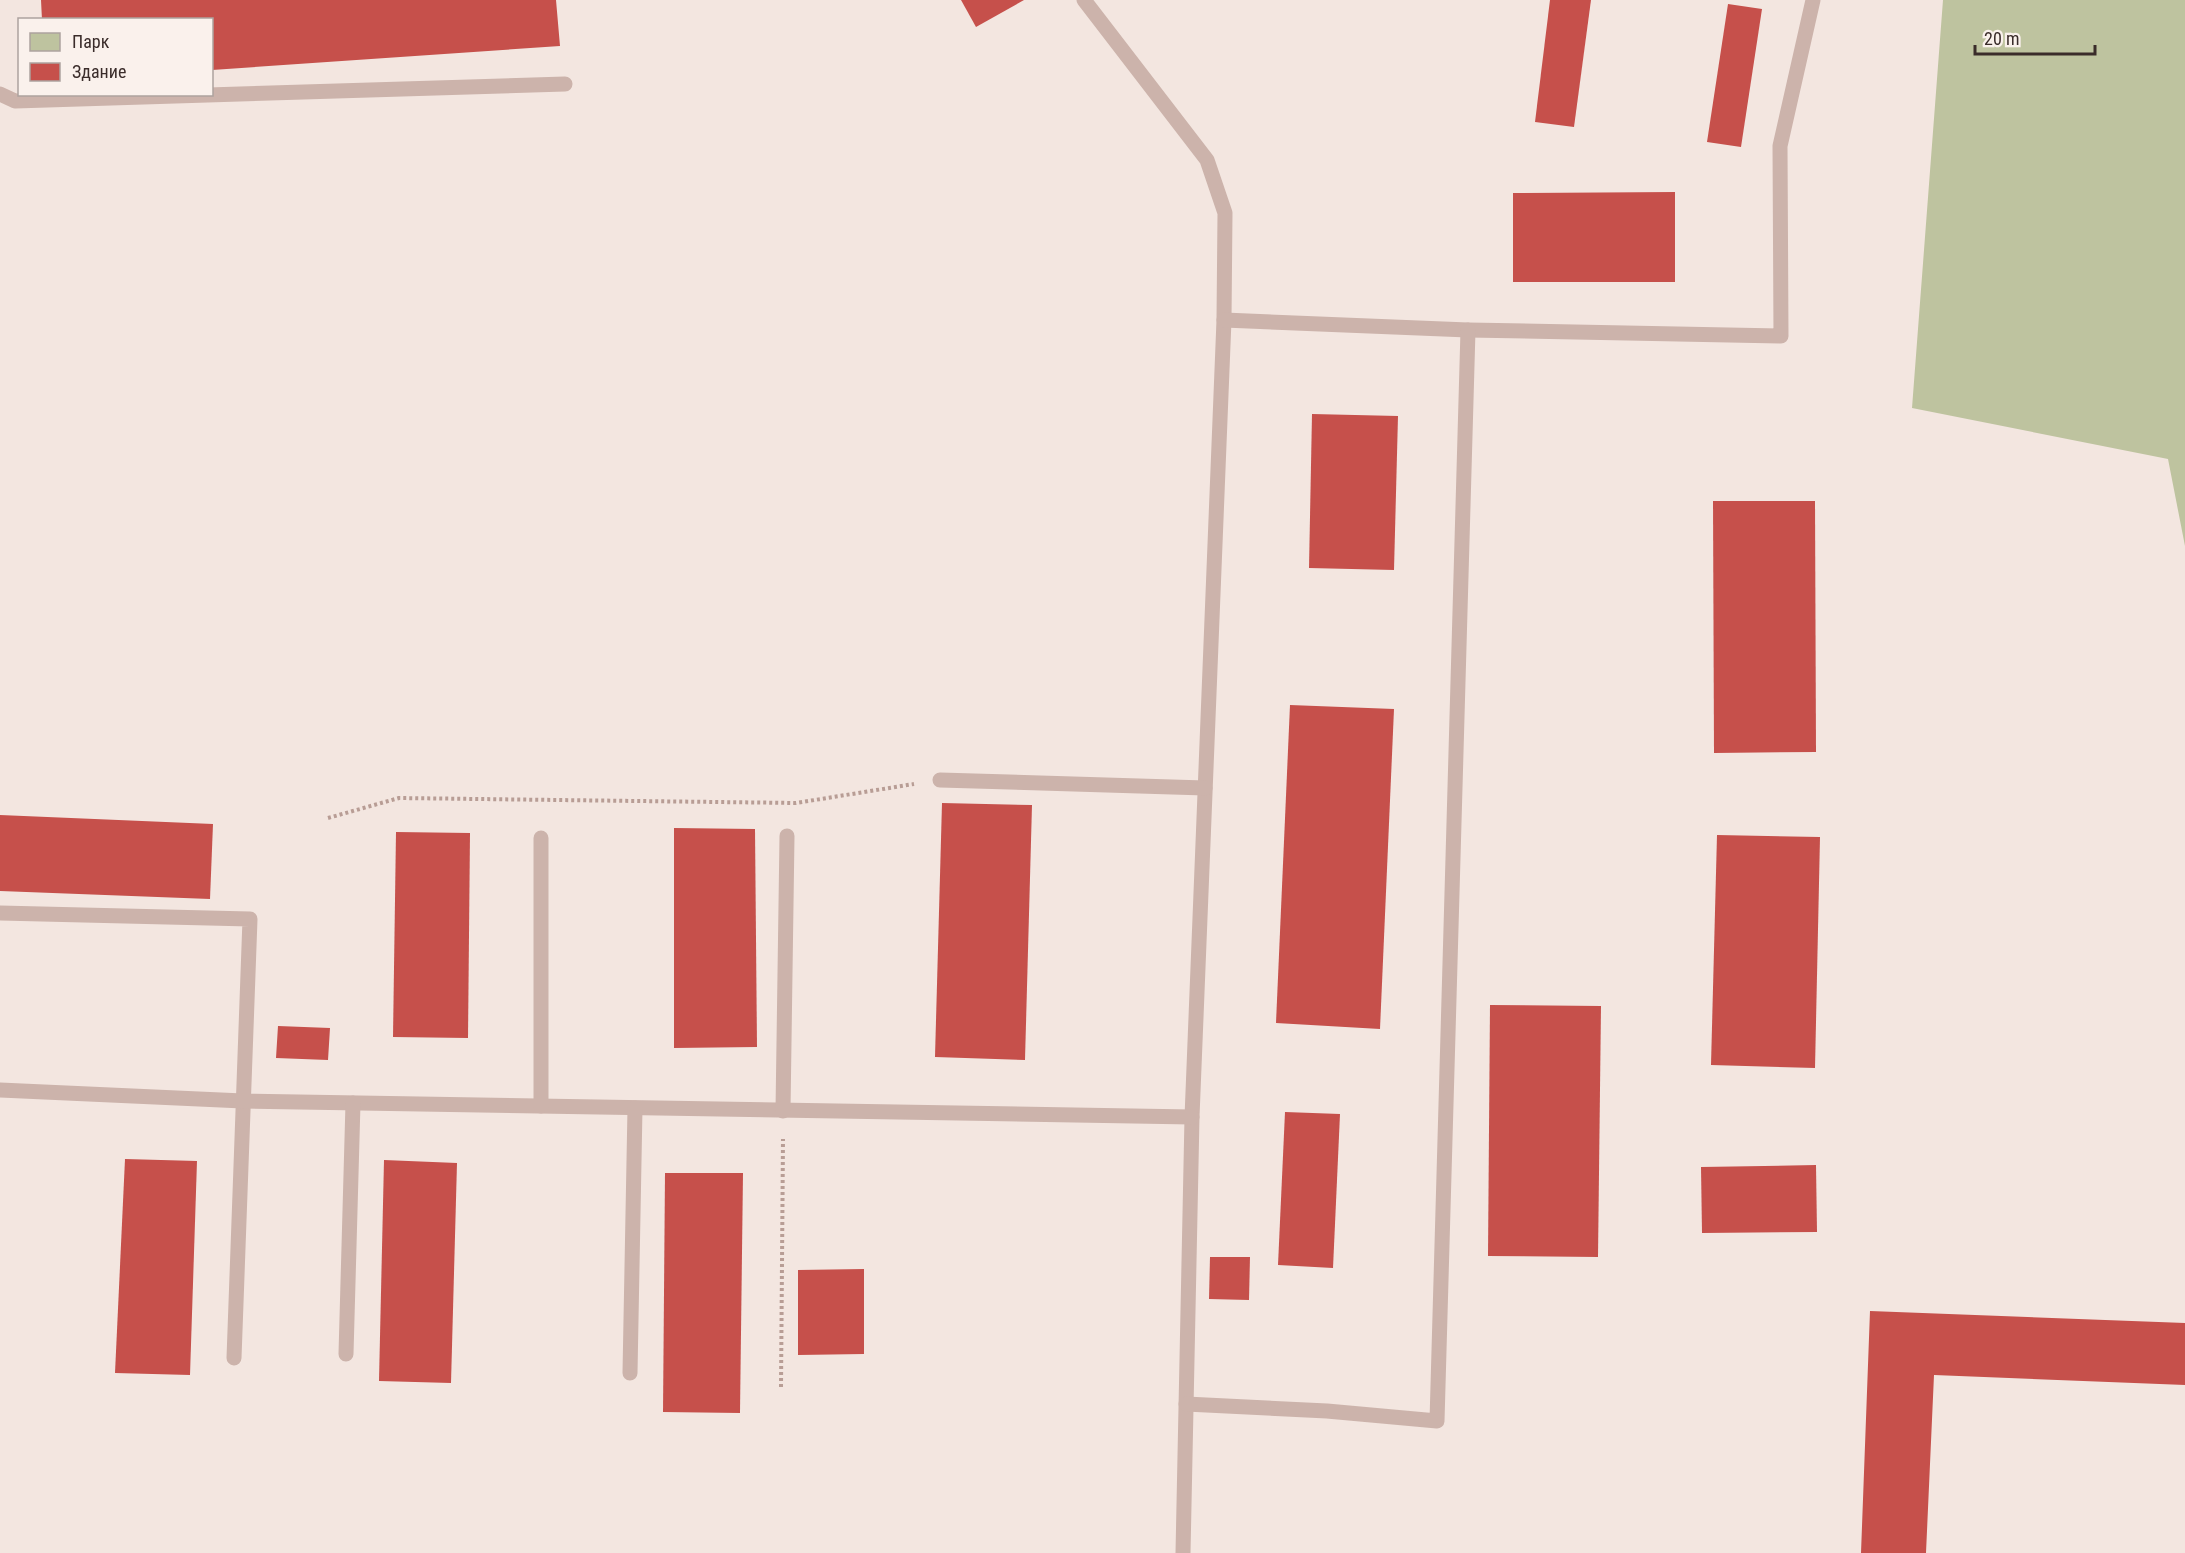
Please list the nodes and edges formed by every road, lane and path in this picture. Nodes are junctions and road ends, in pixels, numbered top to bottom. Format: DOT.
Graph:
graph roads {
  1 [pos="1084,0"];
  2 [pos="1813,0"];
  3 [pos="565,84"];
  4 [pos="0,94"];
  5 [pos="213,95"];
  6 [pos="177,96"];
  7 [pos="1224,321"];
  8 [pos="1468,330"];
  9 [pos="940,780"];
  10 [pos="1205,788"];
  11 [pos="328,818"];
  12 [pos="787,836"];
  13 [pos="541,838"];
  14 [pos="0,913"];
  15 [pos="0,1090"];
  16 [pos="243,1101"];
  17 [pos="353,1102"];
  18 [pos="541,1106"];
  19 [pos="635,1108"];
  20 [pos="783,1111"];
  21 [pos="1192,1117"];
  22 [pos="346,1354"];
  23 [pos="234,1358"];
  24 [pos="630,1373"];
  25 [pos="781,1388"];
  26 [pos="1186,1404"];
  27 [pos="1183,1553"];
  1 -- 7 [label="lane"];
  2 -- 8 [label="lane"];
  3 -- 5 [label="lane"];
  4 -- 6 [label="lane"];
  7 -- 8 [label="lane"];
  7 -- 10 [label="lane"];
  8 -- 26 [label="lane"];
  9 -- 10 [label="lane"];
  9 -- 11 [label="path"];
  10 -- 21 [label="lane"];
  12 -- 20 [label="lane"];
  13 -- 18 [label="lane"];
  14 -- 16 [label="lane"];
  15 -- 16 [label="lane"];
  16 -- 17 [label="lane"];
  16 -- 23 [label="lane"];
  17 -- 18 [label="lane"];
  17 -- 22 [label="lane"];
  18 -- 19 [label="lane"];
  19 -- 20 [label="lane"];
  19 -- 24 [label="lane"];
  20 -- 21 [label="lane"];
  20 -- 25 [label="path"];
  21 -- 26 [label="lane"];
  26 -- 27 [label="lane"];
}
